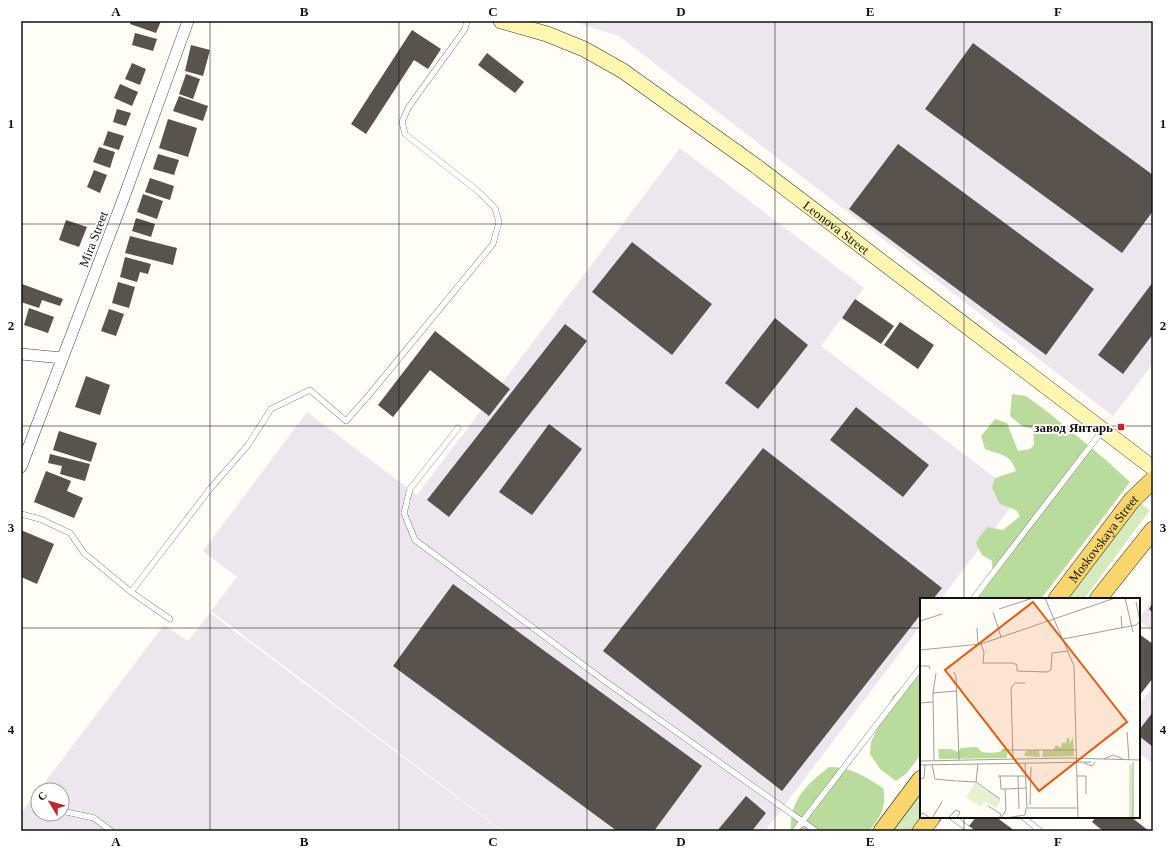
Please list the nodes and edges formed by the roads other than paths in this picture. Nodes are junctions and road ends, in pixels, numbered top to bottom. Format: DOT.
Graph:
graph roads {
  1 [pos="188,21"];
  2 [pos="467,21"];
  3 [pos="501,21"];
  4 [pos="21,354"];
  5 [pos="62,358"];
  6 [pos="458,428"];
  7 [pos="1103,431"];
  8 [pos="21,467"];
  9 [pos="1153,468"];
  10 [pos="1153,480"];
  11 [pos="21,514"];
  12 [pos="1153,530"];
  13 [pos="131,592"];
  14 [pos="975,598"];
  15 [pos="1058,598"];
  16 [pos="1099,598"];
  17 [pos="170,620"];
  18 [pos="920,668"];
  19 [pos="920,780"];
  20 [pos="70,813"];
  21 [pos="931,818"];
  22 [pos="953,818"];
  23 [pos="1024,818"];
  24 [pos="803,821"];
  25 [pos="111,831"];
  26 [pos="795,831"];
  27 [pos="816,831"];
  28 [pos="882,831"];
  29 [pos="921,831"];
  30 [pos="971,831"];
  31 [pos="1040,831"];
  1 -- 5 [label="street, Mira Street"];
  2 -- 13 [label="lane"];
  3 -- 7 [label="street, Leonova Street"];
  4 -- 5 [label="street"];
  5 -- 8 [label="street, Mira Street"];
  6 -- 24 [label="lane"];
  7 -- 9 [label="street, Leonova Street"];
  7 -- 14 [label="lane"];
  10 -- 15 [label="main road, Moskovskaya Street"];
  11 -- 13 [label="lane"];
  12 -- 16 [label="main road"];
  13 -- 17 [label="lane"];
  18 -- 24 [label="lane"];
  19 -- 28 [label="main road"];
  20 -- 25 [label="lane"];
  21 -- 29 [label="main road"];
  22 -- 30 [label="lane"];
  23 -- 31 [label="lane"];
  24 -- 26 [label="lane"];
  24 -- 27 [label="lane"];
}
